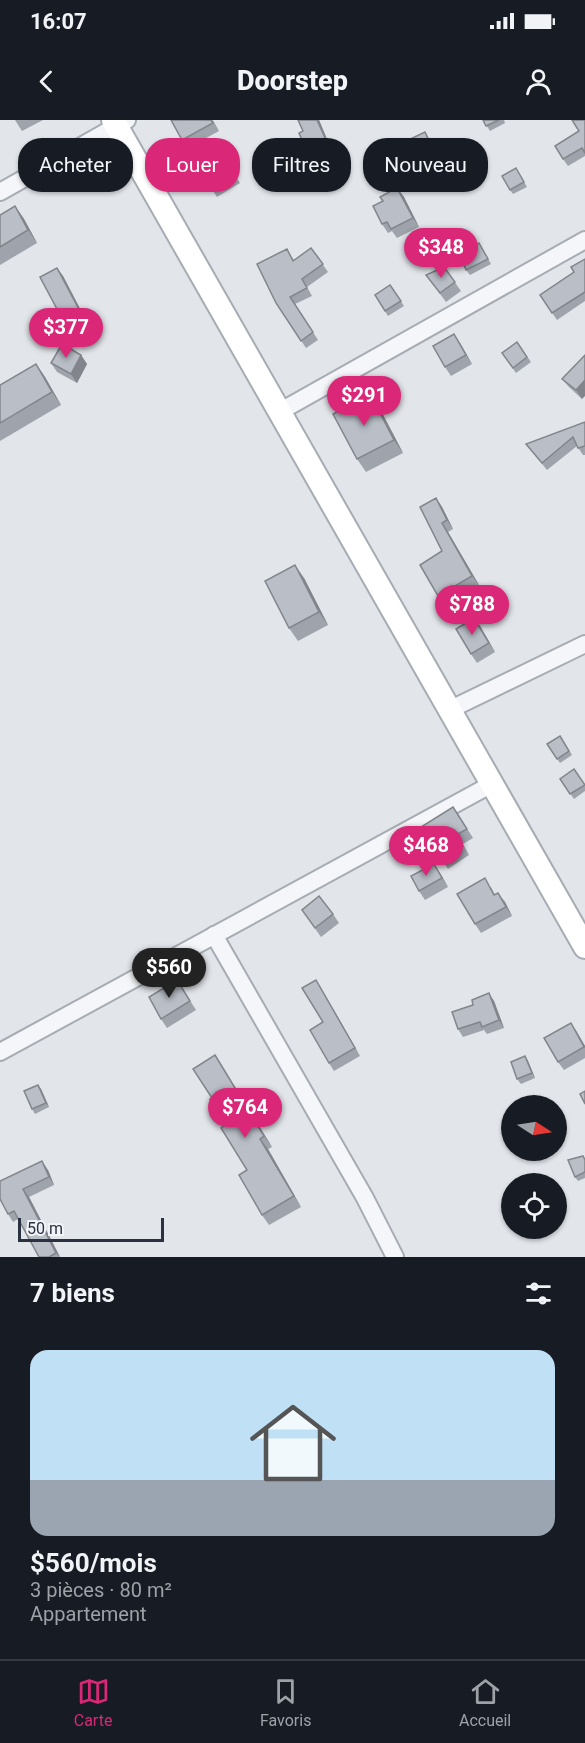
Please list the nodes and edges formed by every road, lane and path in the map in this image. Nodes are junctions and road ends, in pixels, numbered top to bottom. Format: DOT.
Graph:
graph roads {
  1 [pos="119,122"];
  2 [pos="0,192"];
  3 [pos="585,240"];
  4 [pos="279,412"];
  5 [pos="585,644"];
  6 [pos="449,710"];
  7 [pos="492,784"];
  8 [pos="214,935"];
  9 [pos="585,947"];
  10 [pos="0,1052"];
  11 [pos="395,1257"];
  1 -- 2 [label="street"];
  1 -- 4 [label="main road"];
  3 -- 4 [label="street"];
  4 -- 6 [label="main road"];
  5 -- 6 [label="street"];
  6 -- 7 [label="main road"];
  7 -- 8 [label="street"];
  7 -- 9 [label="main road"];
  8 -- 10 [label="street"];
  8 -- 11 [label="street"];
}
